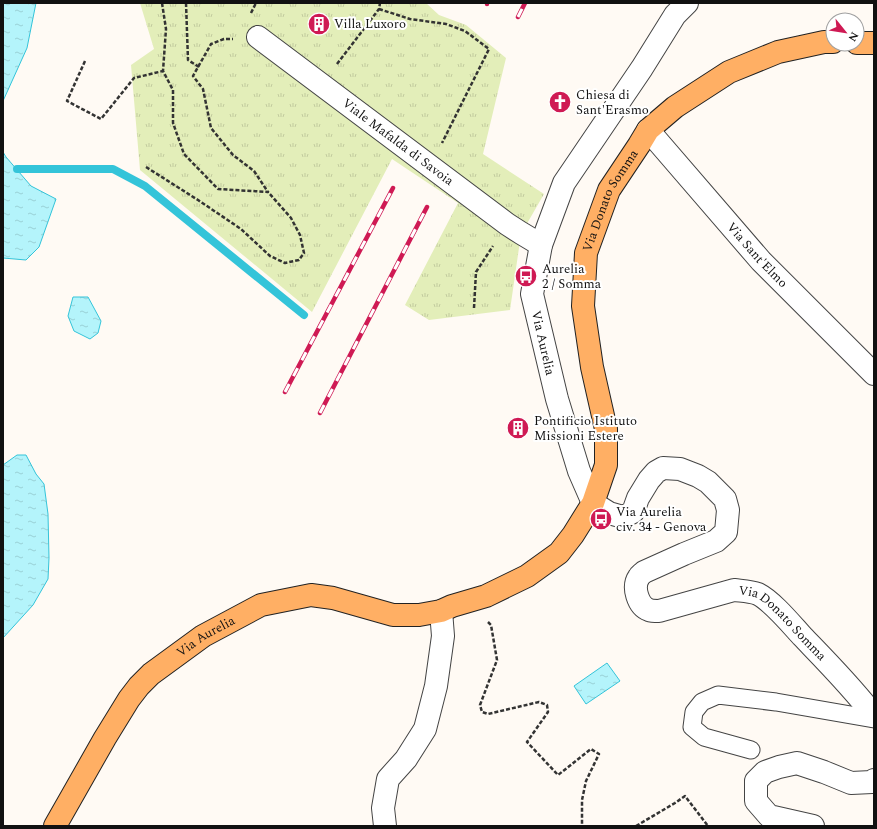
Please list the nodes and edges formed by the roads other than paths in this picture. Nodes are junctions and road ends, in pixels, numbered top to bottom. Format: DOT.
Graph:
graph roads {
  1 [pos="688,3"];
  2 [pos="258,37"];
  3 [pos="825,42"];
  4 [pos="648,130"];
  5 [pos="541,244"];
  6 [pos="874,374"];
  7 [pos="593,503"];
  8 [pos="441,611"];
  9 [pos="874,718"];
  10 [pos="751,750"];
  11 [pos="874,780"];
  12 [pos="55,826"];
  13 [pos="385,826"];
  14 [pos="813,826"];
  1 -- 5 [label="street, Via Aurelia"];
  2 -- 5 [label="street, Viale Mafalda di Savoia"];
  3 -- 4 [label="main road, Via Donato Somma"];
  4 -- 6 [label="street, Via Sant'Elmo"];
  4 -- 7 [label="main road, Via Donato Somma"];
  5 -- 7 [label="street, Via Aurelia"];
  7 -- 8 [label="main road, Via Aurelia"];
  7 -- 9 [label="street, Via Donato Somma"];
  8 -- 12 [label="main road, Via Aurelia"];
  8 -- 13 [label="street"];
  9 -- 10 [label="lane"];
  11 -- 14 [label="street"];
}
